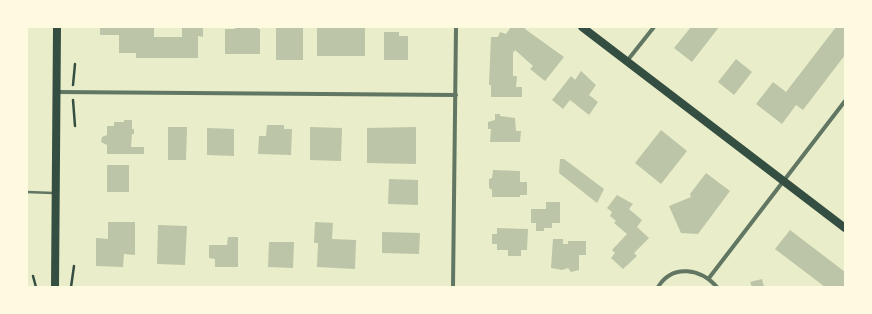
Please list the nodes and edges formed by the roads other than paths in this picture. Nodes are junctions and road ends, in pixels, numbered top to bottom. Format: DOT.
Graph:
graph roads {
  1 [pos="57,27"];
  2 [pos="456,27"];
  3 [pos="582,27"];
  4 [pos="654,27"];
  5 [pos="627,62"];
  6 [pos="57,92"];
  7 [pos="456,95"];
  8 [pos="845,100"];
  9 [pos="783,181"];
  10 [pos="27,192"];
  11 [pos="56,192"];
  12 [pos="845,228"];
  13 [pos="710,278"];
  14 [pos="55,287"];
  15 [pos="453,287"];
  16 [pos="658,287"];
  17 [pos="717,287"];
  1 -- 6 [label="main road"];
  2 -- 7 [label="street"];
  3 -- 5 [label="main road"];
  4 -- 5 [label="street"];
  5 -- 9 [label="main road"];
  6 -- 7 [label="street"];
  6 -- 11 [label="main road"];
  7 -- 15 [label="street"];
  8 -- 9 [label="street"];
  9 -- 12 [label="main road"];
  9 -- 13 [label="street"];
  10 -- 11 [label="lane"];
  11 -- 14 [label="main road"];
  13 -- 16 [label="street"];
  13 -- 17 [label="street"];
}
